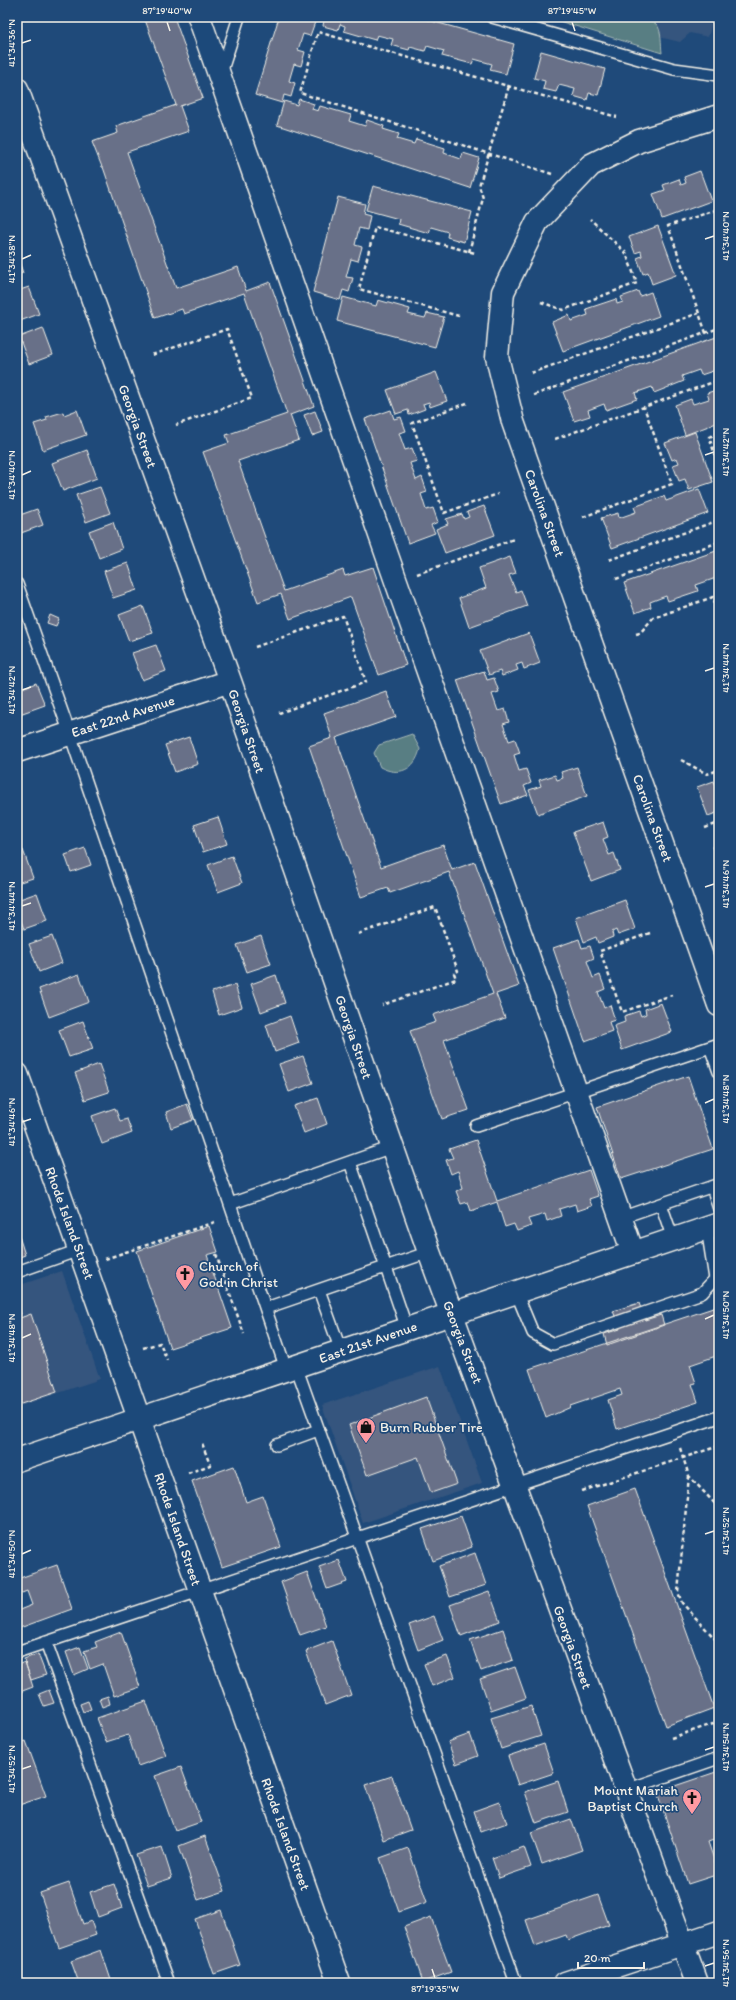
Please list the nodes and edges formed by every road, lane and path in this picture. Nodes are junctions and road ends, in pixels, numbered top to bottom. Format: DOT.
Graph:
graph roads {
  1 [pos="199,17"];
  2 [pos="238,17"];
  3 [pos="492,17"];
  4 [pos="220,75"];
  5 [pos="719,75"];
  6 [pos="509,86"];
  7 [pos="17,89"];
  8 [pos="719,116"];
  9 [pos="617,117"];
  10 [pos="489,154"];
  11 [pos="556,175"];
  12 [pos="719,209"];
  13 [pos="590,218"];
  14 [pos="469,252"];
  15 [pos="475,253"];
  16 [pos="541,302"];
  17 [pos="699,313"];
  18 [pos="459,316"];
  19 [pos="719,328"];
  20 [pos="706,333"];
  21 [pos="152,355"];
  22 [pos="531,373"];
  23 [pos="719,380"];
  24 [pos="534,395"];
  25 [pos="467,403"];
  26 [pos="644,407"];
  27 [pos="176,425"];
  28 [pos="719,433"];
  29 [pos="555,440"];
  30 [pos="719,466"];
  31 [pos="498,494"];
  32 [pos="583,517"];
  33 [pos="719,520"];
  34 [pos="514,538"];
  35 [pos="719,542"];
  36 [pos="609,560"];
  37 [pos="616,579"];
  38 [pos="396,581"];
  39 [pos="17,584"];
  40 [pos="719,615"];
  41 [pos="636,634"];
  42 [pos="255,647"];
  43 [pos="230,681"];
  44 [pos="279,713"];
  45 [pos="70,734"];
  46 [pos="17,751"];
  47 [pos="681,760"];
  48 [pos="719,770"];
  49 [pos="719,823"];
  50 [pos="705,828"];
  51 [pos="719,845"];
  52 [pos="712,848"];
  53 [pos="650,933"];
  54 [pos="358,934"];
  55 [pos="672,995"];
  56 [pos="382,1005"];
  57 [pos="719,1005"];
  58 [pos="715,1045"];
  59 [pos="719,1072"];
  60 [pos="17,1074"];
  61 [pos="576,1092"];
  62 [pos="476,1126"];
  63 [pos="392,1146"];
  64 [pos="350,1162"];
  65 [pos="715,1186"];
  66 [pos="230,1204"];
  67 [pos="661,1204"];
  68 [pos="719,1208"];
  69 [pos="620,1218"];
  70 [pos="215,1222"];
  71 [pos="713,1226"];
  72 [pos="673,1239"];
  73 [pos="429,1252"];
  74 [pos="633,1253"];
  75 [pos="216,1254"];
  76 [pos="82,1258"];
  77 [pos="386,1267"];
  78 [pos="17,1272"];
  79 [pos="320,1290"];
  80 [pos="516,1292"];
  81 [pos="266,1308"];
  82 [pos="452,1314"];
  83 [pos="407,1329"];
  84 [pos="244,1334"];
  85 [pos="143,1348"];
  86 [pos="341,1351"];
  87 [pos="167,1360"];
  88 [pos="291,1368"];
  89 [pos="719,1417"];
  90 [pos="139,1419"];
  91 [pos="318,1430"];
  92 [pos="202,1443"];
  93 [pos="278,1445"];
  94 [pos="719,1446"];
  95 [pos="683,1457"];
  96 [pos="17,1460"];
  97 [pos="188,1473"];
  98 [pos="689,1476"];
  99 [pos="514,1485"];
  100 [pos="582,1491"];
  101 [pos="719,1508"];
  102 [pos="356,1538"];
  103 [pos="200,1590"];
  104 [pos="46,1642"];
  105 [pos="719,1643"];
  106 [pos="17,1652"];
  107 [pos="719,1722"];
  108 [pos="672,1738"];
  109 [pos="719,1758"];
  110 [pos="626,1790"];
  111 [pos="719,1932"];
  112 [pos="683,1944"];
  113 [pos="169,1983"];
  114 [pos="339,1983"];
  115 [pos="516,1983"];
  116 [pos="565,1983"];
  117 [pos="697,1983"];
  1 -- 4 [label="street"];
  2 -- 4 [label="lane"];
  3 -- 5 [label="lane"];
  4 -- 38 [label="street"];
  6 -- 9 [label="path"];
  6 -- 10 [label="path"];
  6 -- 10 [label="path"];
  7 -- 43 [label="street, Georgia Street"];
  8 -- 57 [label="street, Carolina Street"];
  10 -- 11 [label="path"];
  10 -- 14 [label="path"];
  12 -- 17 [label="path"];
  13 -- 16 [label="path"];
  14 -- 15 [label="path"];
  14 -- 18 [label="path"];
  17 -- 20 [label="path"];
  17 -- 22 [label="path"];
  19 -- 20 [label="path"];
  20 -- 24 [label="path"];
  21 -- 27 [label="path"];
  23 -- 26 [label="path"];
  25 -- 31 [label="path"];
  26 -- 29 [label="path"];
  26 -- 32 [label="path"];
  28 -- 30 [label="path"];
  33 -- 36 [label="path"];
  34 -- 38 [label="path"];
  35 -- 37 [label="path"];
  38 -- 61 [label="street"];
  39 -- 45 [label="lane"];
  40 -- 41 [label="path"];
  42 -- 44 [label="path"];
  43 -- 45 [label="street, East 22nd Avenue"];
  43 -- 63 [label="street, Georgia Street"];
  45 -- 46 [label="street, East 22nd Avenue"];
  45 -- 66 [label="lane"];
  47 -- 48 [label="path"];
  49 -- 50 [label="path"];
  51 -- 52 [label="path"];
  53 -- 55 [label="path"];
  54 -- 56 [label="path"];
  58 -- 59 [label="lane"];
  58 -- 61 [label="lane"];
  60 -- 76 [label="street, Rhode Island Street"];
  61 -- 62 [label="lane"];
  61 -- 69 [label="street"];
  63 -- 64 [label="lane"];
  63 -- 73 [label="street, Georgia Street"];
  64 -- 66 [label="lane"];
  64 -- 77 [label="lane"];
  65 -- 67 [label="lane"];
  65 -- 68 [label="lane"];
  66 -- 81 [label="lane"];
  67 -- 69 [label="lane"];
  67 -- 72 [label="lane"];
  69 -- 74 [label="street"];
  70 -- 76 [label="path"];
  71 -- 72 [label="street, East 21st Avenue"];
  71 -- 80 [label="lane"];
  72 -- 74 [label="street, East 21st Avenue"];
  73 -- 77 [label="lane"];
  73 -- 82 [label="street, Georgia Street"];
  74 -- 80 [label="street, East 21st Avenue"];
  75 -- 84 [label="path"];
  76 -- 78 [label="lane"];
  76 -- 90 [label="street, Rhode Island Street"];
  77 -- 79 [label="lane"];
  77 -- 83 [label="lane"];
  79 -- 81 [label="lane"];
  79 -- 86 [label="lane"];
  80 -- 82 [label="street, East 21st Avenue"];
  81 -- 88 [label="lane"];
  82 -- 83 [label="street, East 21st Avenue"];
  82 -- 99 [label="street, Georgia Street"];
  83 -- 86 [label="street, East 21st Avenue"];
  85 -- 87 [label="path"];
  86 -- 88 [label="street, East 21st Avenue"];
  88 -- 90 [label="street, East 21st Avenue"];
  88 -- 91 [label="lane"];
  89 -- 99 [label="lane"];
  90 -- 96 [label="street, East 21st Avenue"];
  90 -- 103 [label="street, Rhode Island Street"];
  91 -- 93 [label="lane"];
  91 -- 102 [label="lane"];
  92 -- 97 [label="path"];
  94 -- 95 [label="path"];
  95 -- 98 [label="path"];
  95 -- 100 [label="path"];
  98 -- 101 [label="path"];
  98 -- 105 [label="path"];
  99 -- 102 [label="lane"];
  99 -- 110 [label="street, Georgia Street"];
  102 -- 103 [label="lane"];
  102 -- 115 [label="lane"];
  103 -- 104 [label="lane"];
  103 -- 114 [label="street, Rhode Island Street"];
  104 -- 106 [label="lane"];
  104 -- 113 [label="lane"];
  107 -- 108 [label="path"];
  109 -- 110 [label="lane"];
  110 -- 112 [label="street, Georgia Street"];
  111 -- 112 [label="street"];
  112 -- 116 [label="street"];
  112 -- 117 [label="street, Georgia Street"];
}
